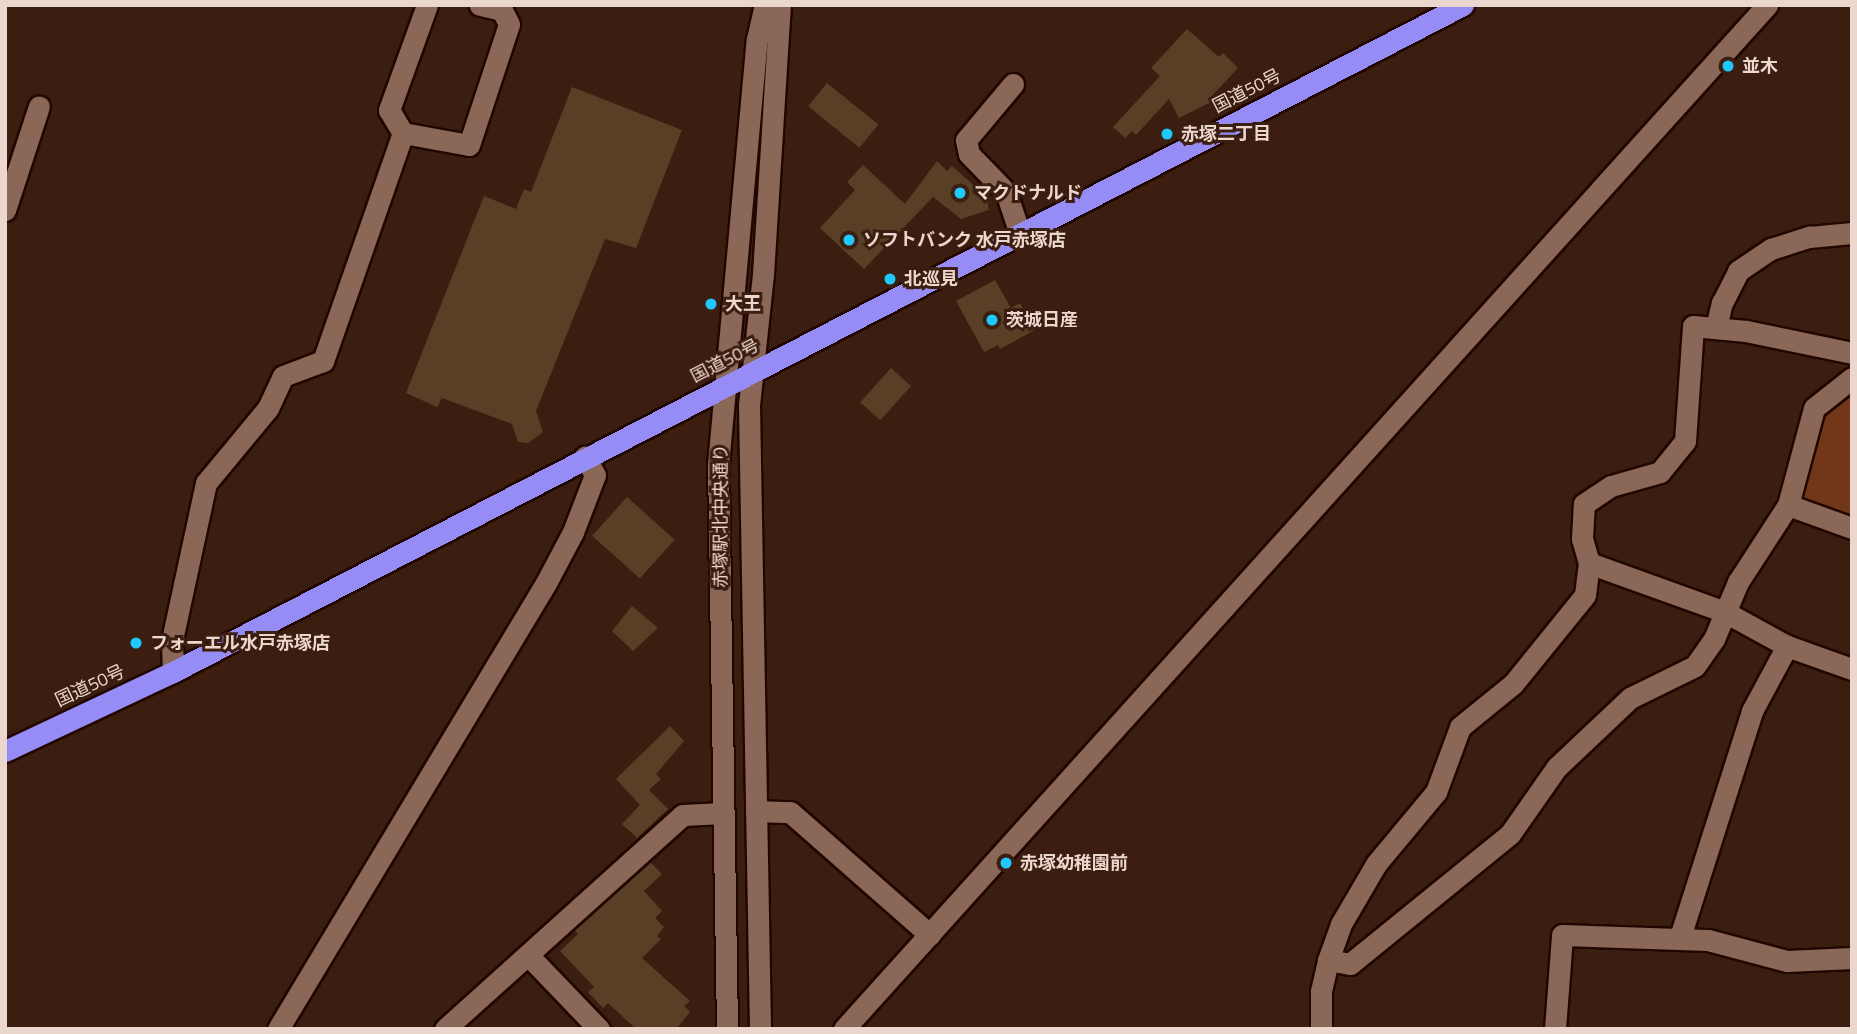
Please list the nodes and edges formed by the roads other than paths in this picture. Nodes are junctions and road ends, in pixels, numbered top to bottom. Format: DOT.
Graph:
graph roads {
  1 [pos="427,5"];
  2 [pos="480,5"];
  3 [pos="765,5"];
  4 [pos="780,5"];
  5 [pos="1463,5"];
  6 [pos="1767,5"];
  7 [pos="1013,84"];
  8 [pos="39,106"];
  9 [pos="403,133"];
  10 [pos="5,210"];
  11 [pos="1852,233"];
  12 [pos="1020,234"];
  13 [pos="1716,328"];
  14 [pos="1852,353"];
  15 [pos="751,373"];
  16 [pos="1852,377"];
  17 [pos="727,385"];
  18 [pos="585,457"];
  19 [pos="1788,505"];
  20 [pos="1852,527"];
  21 [pos="1589,563"];
  22 [pos="1725,612"];
  23 [pos="1787,646"];
  24 [pos="1852,669"];
  25 [pos="173,672"];
  26 [pos="722,719"];
  27 [pos="755,722"];
  28 [pos="5,751"];
  29 [pos="756,811"];
  30 [pos="723,813"];
  31 [pos="930,935"];
  32 [pos="1680,937"];
  33 [pos="528,954"];
  34 [pos="1852,958"];
  35 [pos="1328,960"];
  36 [pos="278,1029"];
  37 [pos="445,1029"];
  38 [pos="599,1029"];
  39 [pos="727,1029"];
  40 [pos="760,1029"];
  41 [pos="844,1029"];
  42 [pos="1321,1029"];
  43 [pos="1555,1029"];
  1 -- 9 [label="street"];
  2 -- 9 [label="street"];
  3 -- 17 [label="street, 赤塚駅北中央通り"];
  4 -- 15 [label="street, 赤塚駅北中央通り"];
  5 -- 12 [label="highway, 国道50号"];
  6 -- 31 [label="street"];
  7 -- 12 [label="street"];
  8 -- 10 [label="street"];
  9 -- 25 [label="street"];
  11 -- 13 [label="street"];
  12 -- 15 [label="highway, 国道50号"];
  13 -- 14 [label="street"];
  13 -- 21 [label="street"];
  15 -- 17 [label="highway, 国道50号"];
  15 -- 27 [label="street, 赤塚駅北中央通り"];
  16 -- 19 [label="street"];
  17 -- 18 [label="highway, 国道50号"];
  17 -- 26 [label="street, 赤塚駅北中央通り"];
  18 -- 25 [label="highway, 国道50号"];
  18 -- 36 [label="street"];
  19 -- 20 [label="street"];
  19 -- 22 [label="street"];
  21 -- 22 [label="street"];
  21 -- 35 [label="street"];
  22 -- 23 [label="street"];
  22 -- 35 [label="street"];
  23 -- 24 [label="street"];
  23 -- 32 [label="street"];
  25 -- 28 [label="highway, 国道50号"];
  26 -- 27 [label="street"];
  26 -- 30 [label="street, 赤塚駅北中央通り"];
  27 -- 29 [label="street, 赤塚駅北中央通り"];
  29 -- 31 [label="street"];
  29 -- 40 [label="street, 赤塚駅北中央通り"];
  30 -- 33 [label="street"];
  30 -- 39 [label="street, 赤塚駅北中央通り"];
  31 -- 41 [label="street"];
  32 -- 34 [label="street"];
  32 -- 43 [label="street"];
  33 -- 37 [label="street"];
  33 -- 38 [label="street"];
  35 -- 42 [label="street"];
}
